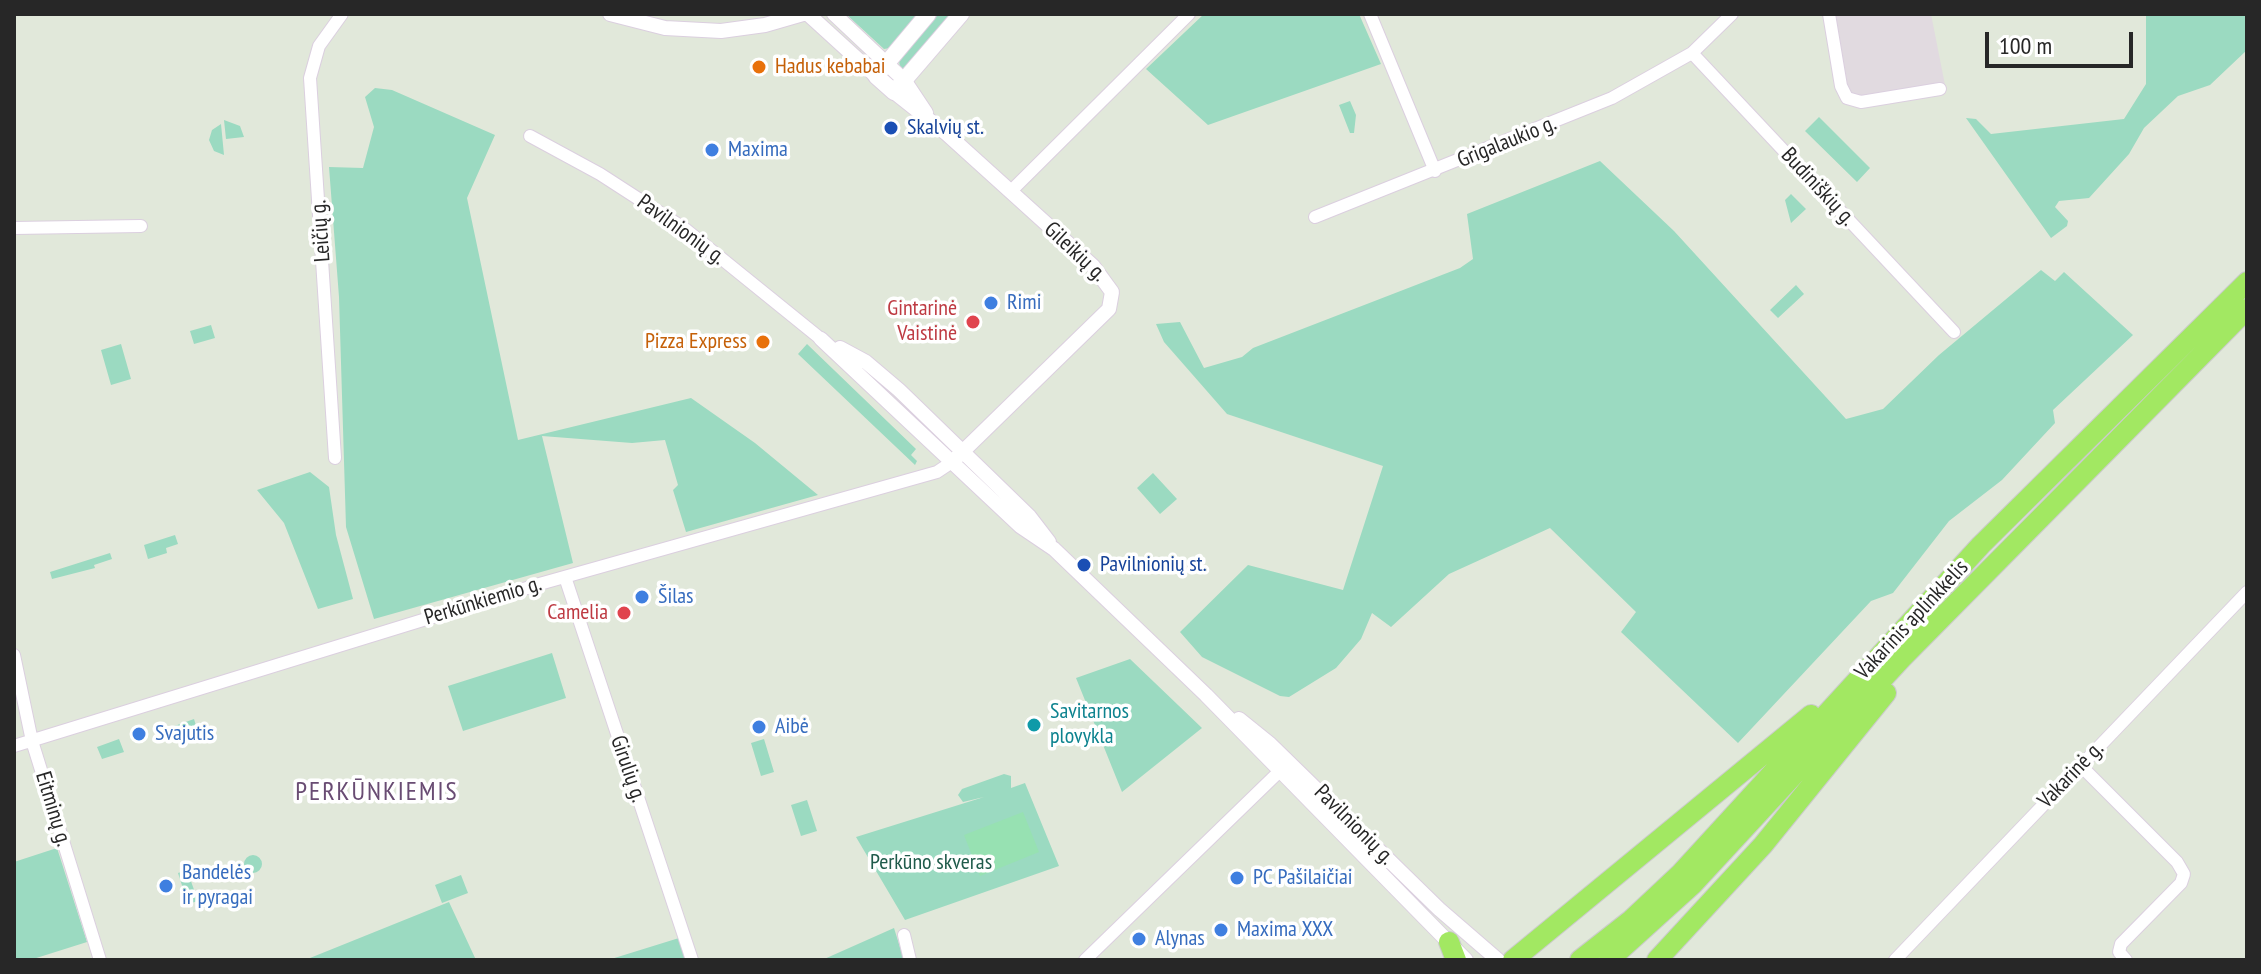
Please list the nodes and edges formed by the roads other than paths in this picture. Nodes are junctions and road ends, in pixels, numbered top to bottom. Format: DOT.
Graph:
graph roads {
  1 [pos="342,14"];
  2 [pos="610,14"];
  3 [pos="805,14"];
  4 [pos="834,14"];
  5 [pos="928,14"];
  6 [pos="961,14"];
  7 [pos="1189,14"];
  8 [pos="1370,14"];
  9 [pos="1732,14"];
  10 [pos="1829,14"];
  11 [pos="1692,53"];
  12 [pos="881,70"];
  13 [pos="899,86"];
  14 [pos="1940,89"];
  15 [pos="530,136"];
  16 [pos="1435,171"];
  17 [pos="1010,192"];
  18 [pos="1315,217"];
  19 [pos="141,226"];
  20 [pos="14,228"];
  21 [pos="2247,282"];
  22 [pos="2247,309"];
  23 [pos="1954,332"];
  24 [pos="821,339"];
  25 [pos="958,456"];
  26 [pos="335,458"];
  27 [pos="565,577"];
  28 [pos="2247,592"];
  29 [pos="1941,619"];
  30 [pos="14,655"];
  31 [pos="1857,677"];
  32 [pos="32,741"];
  33 [pos="14,746"];
  34 [pos="2080,765"];
  35 [pos="1285,766"];
  36 [pos="1659,906"];
  37 [pos="904,935"];
  38 [pos="1453,951"];
  39 [pos="100,960"];
  40 [pos="692,960"];
  41 [pos="910,960"];
  42 [pos="1085,960"];
  43 [pos="1466,960"];
  44 [pos="1498,960"];
  45 [pos="1513,960"];
  46 [pos="1580,960"];
  47 [pos="1609,960"];
  48 [pos="1657,960"];
  49 [pos="1895,960"];
  50 [pos="2126,960"];
  1 -- 26 [label="street, Leičių g."];
  2 -- 3 [label="street"];
  3 -- 12 [label="street, Gileikių g."];
  4 -- 12 [label="street, Gileikių g."];
  5 -- 12 [label="main road"];
  6 -- 13 [label="main road"];
  7 -- 17 [label="street"];
  8 -- 16 [label="street"];
  9 -- 11 [label="street"];
  10 -- 14 [label="street"];
  11 -- 16 [label="street, Grigalaukio g."];
  11 -- 23 [label="street, Budiniškių g."];
  12 -- 13 [label="main road, Gileikių g."];
  13 -- 17 [label="street, Gileikių g."];
  15 -- 24 [label="street, Pavilnionių g."];
  16 -- 18 [label="street, Grigalaukio g."];
  17 -- 25 [label="street, Gileikių g."];
  19 -- 20 [label="street"];
  21 -- 31 [label="highway, Vakarinis aplinkkelis"];
  22 -- 29 [label="highway, Vakarinis aplinkkelis"];
  24 -- 25 [label="street, Pavilnionių g."];
  25 -- 27 [label="street, Perkūnkiemio g."];
  25 -- 35 [label="street, Pavilnionių g."];
  27 -- 32 [label="street, Perkūnkiemio g."];
  27 -- 40 [label="street, Girulių g."];
  28 -- 34 [label="street, Vakarinė g."];
  29 -- 36 [label="highway, Vakarinis aplinkkelis"];
  29 -- 48 [label="highway"];
  30 -- 32 [label="street, Eitminų g."];
  31 -- 36 [label="highway, Vakarinis aplinkkelis"];
  31 -- 45 [label="highway"];
  32 -- 33 [label="street, Perkūnkiemio g."];
  32 -- 39 [label="street, Eitminų g."];
  34 -- 49 [label="street, Vakarinė g."];
  34 -- 50 [label="street"];
  35 -- 38 [label="street, Pavilnionių g."];
  35 -- 42 [label="street"];
  35 -- 44 [label="street, Pavilnionių g."];
  36 -- 46 [label="highway, Vakarinis aplinkkelis"];
  36 -- 47 [label="highway, Vakarinis aplinkkelis"];
  37 -- 41 [label="street"];
  38 -- 43 [label="street, Pavilnionių g."];
}
